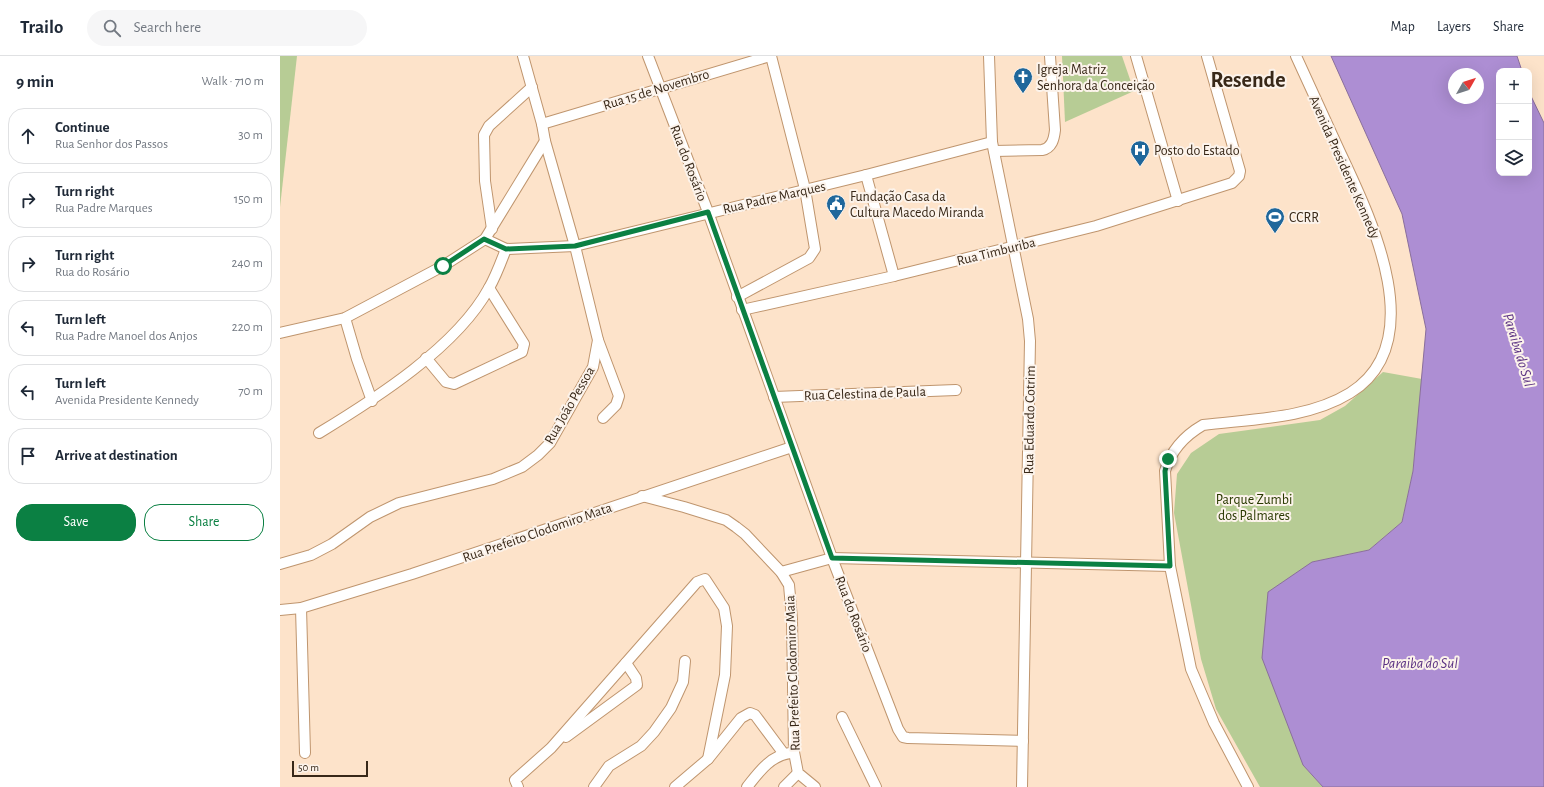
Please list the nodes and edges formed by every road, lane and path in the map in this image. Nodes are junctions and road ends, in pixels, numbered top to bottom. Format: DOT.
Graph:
graph roads {
  1 [pos="523,56"];
  2 [pos="648,56"];
  3 [pos="770,56"];
  4 [pos="989,56"];
  5 [pos="1050,56"];
  6 [pos="1136,56"];
  7 [pos="1207,56"];
  8 [pos="1296,56"];
  9 [pos="532,87"];
  10 [pos="659,88"];
  11 [pos="542,124"];
  12 [pos="545,141"];
  13 [pos="993,146"];
  14 [pos="866,175"];
  15 [pos="805,189"];
  16 [pos="1178,201"];
  17 [pos="708,212"];
  18 [pos="492,229"];
  19 [pos="484,239"];
  20 [pos="575,246"];
  21 [pos="1014,247"];
  22 [pos="506,249"];
  23 [pos="894,276"];
  24 [pos="489,288"];
  25 [pos="737,297"];
  26 [pos="742,310"];
  27 [pos="345,318"];
  28 [pos="280,333"];
  29 [pos="598,340"];
  30 [pos="426,358"];
  31 [pos="956,390"];
  32 [pos="774,396"];
  33 [pos="372,400"];
  34 [pos="603,418"];
  35 [pos="319,433"];
  36 [pos="792,447"];
  37 [pos="642,496"];
  38 [pos="832,558"];
  39 [pos="1027,563"];
  40 [pos="280,564"];
  41 [pos="1170,566"];
  42 [pos="781,572"];
  43 [pos="301,608"];
  44 [pos="280,610"];
  45 [pos="685,661"];
  46 [pos="626,663"];
  47 [pos="842,717"];
  48 [pos="1023,741"];
  49 [pos="551,748"];
  50 [pos="305,753"];
  51 [pos="789,753"];
  52 [pos="708,759"];
  53 [pos="798,773"];
  54 [pos="517,784"];
  55 [pos="594,787"];
  56 [pos="675,787"];
  57 [pos="747,787"];
  58 [pos="784,787"];
  59 [pos="815,787"];
  60 [pos="876,787"];
  61 [pos="1022,787"];
  62 [pos="1248,787"];
  1 -- 9 [label="street, Rua João Pessoa"];
  2 -- 10 [label="street, Rua do Rosário"];
  3 -- 10 [label="street, Rua 15 de Novembro"];
  3 -- 15 [label="street"];
  4 -- 13 [label="street, Rua Eduardo Cotrim"];
  5 -- 13 [label="street, Rua Padre Marques"];
  6 -- 16 [label="street"];
  7 -- 16 [label="street, Rua Timburiba"];
  8 -- 41 [label="street, Avenida Presidente Kennedy"];
  9 -- 11 [label="street, Rua João Pessoa"];
  9 -- 18 [label="street"];
  10 -- 11 [label="street, Rua 15 de Novembro"];
  10 -- 17 [label="street, Rua do Rosário"];
  11 -- 12 [label="street, Rua João Pessoa"];
  12 -- 18 [label="street"];
  12 -- 20 [label="street, Rua João Pessoa"];
  13 -- 14 [label="street, Rua Padre Marques"];
  13 -- 21 [label="street, Rua Eduardo Cotrim"];
  14 -- 15 [label="street, Rua Padre Marques"];
  14 -- 23 [label="street"];
  15 -- 17 [label="street, Rua Padre Marques"];
  15 -- 25 [label="street"];
  16 -- 21 [label="street, Rua Timburiba"];
  17 -- 20 [label="street, Rua Padre Marques"];
  17 -- 25 [label="street, Rua do Rosário"];
  18 -- 19 [label="street"];
  19 -- 22 [label="street, Rua Padre Marques"];
  19 -- 27 [label="street"];
  20 -- 22 [label="street, Rua Padre Marques"];
  20 -- 29 [label="street, Rua João Pessoa"];
  21 -- 23 [label="street, Rua Timburiba"];
  21 -- 39 [label="street, Rua Eduardo Cotrim"];
  22 -- 24 [label="street"];
  23 -- 26 [label="street, Rua Timburiba"];
  24 -- 30 [label="street"];
  24 -- 30 [label="street"];
  25 -- 26 [label="street, Rua do Rosário"];
  26 -- 32 [label="street, Rua do Rosário"];
  27 -- 28 [label="street"];
  27 -- 33 [label="street"];
  29 -- 34 [label="street"];
  29 -- 40 [label="street, Rua João Pessoa"];
  30 -- 33 [label="street"];
  31 -- 32 [label="street, Rua Celestina de Paula"];
  32 -- 36 [label="street, Rua do Rosário"];
  33 -- 35 [label="street"];
  36 -- 37 [label="street, Rua Prefeito Clodomiro Mata"];
  36 -- 38 [label="street, Rua do Rosário"];
  37 -- 42 [label="street, Rua Prefeito Clodomiro Maia"];
  37 -- 43 [label="street, Rua Prefeito Clodomiro Mata"];
  38 -- 39 [label="street"];
  38 -- 42 [label="street"];
  38 -- 48 [label="street, Rua do Rosário"];
  39 -- 41 [label="street"];
  39 -- 48 [label="street, Rua Eduardo Cotrim"];
  41 -- 62 [label="street, Avenida Presidente Kennedy"];
  42 -- 51 [label="street, Rua Prefeito Clodomiro Maia"];
  43 -- 44 [label="street, Rua Prefeito Clodomiro Mata"];
  43 -- 50 [label="street"];
  45 -- 55 [label="street"];
  46 -- 49 [label="street"];
  46 -- 49 [label="street"];
  46 -- 52 [label="street"];
  47 -- 60 [label="street"];
  48 -- 61 [label="street, Rua Eduardo Cotrim"];
  49 -- 54 [label="street"];
  51 -- 52 [label="street"];
  51 -- 53 [label="street, Rua Prefeito Clodomiro Maia"];
  51 -- 57 [label="street"];
  52 -- 56 [label="street"];
  53 -- 58 [label="street"];
  53 -- 59 [label="street"];
}
